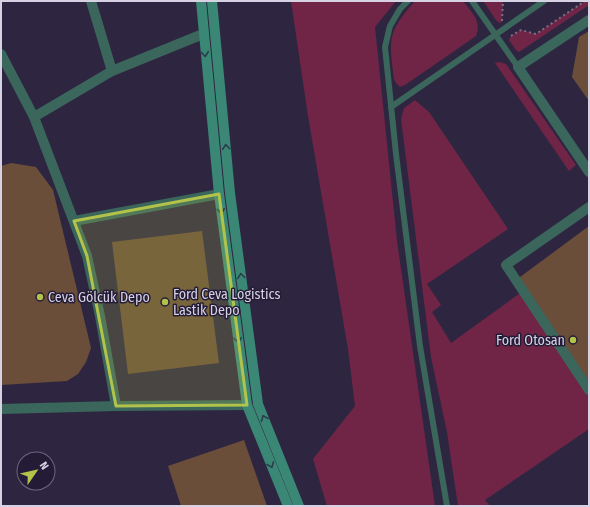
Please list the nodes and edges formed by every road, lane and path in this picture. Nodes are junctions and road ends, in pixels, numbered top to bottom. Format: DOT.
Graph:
graph roads {
  1 [pos="91,1"];
  2 [pos="201,1"];
  3 [pos="212,1"];
  4 [pos="408,1"];
  5 [pos="472,1"];
  6 [pos="504,1"];
  7 [pos="544,1"];
  8 [pos="585,1"];
  9 [pos="589,20"];
  10 [pos="502,22"];
  11 [pos="203,34"];
  12 [pos="494,34"];
  13 [pos="511,36"];
  14 [pos="1,54"];
  15 [pos="518,67"];
  16 [pos="112,71"];
  17 [pos="391,107"];
  18 [pos="34,117"];
  19 [pos="589,172"];
  20 [pos="219,194"];
  21 [pos="589,207"];
  22 [pos="74,222"];
  23 [pos="589,390"];
  24 [pos="247,405"];
  25 [pos="116,406"];
  26 [pos="1,409"];
  27 [pos="288,506"];
  28 [pos="299,506"];
  29 [pos="447,506"];
  1 -- 16 [label="street"];
  2 -- 11 [label="main road"];
  28 -- 3 [label="main road, one-way"];
  4 -- 17 [label="lane"];
  5 -- 12 [label="lane"];
  6 -- 10 [label="path"];
  7 -- 12 [label="lane"];
  8 -- 13 [label="path"];
  9 -- 15 [label="street"];
  11 -- 16 [label="street"];
  11 -- 20 [label="main road, one-way"];
  12 -- 15 [label="lane"];
  12 -- 17 [label="lane"];
  14 -- 18 [label="street"];
  15 -- 19 [label="street"];
  16 -- 18 [label="street"];
  17 -- 29 [label="lane"];
  18 -- 22 [label="street"];
  20 -- 22 [label="street"];
  20 -- 24 [label="main road, one-way"];
  21 -- 23 [label="street"];
  22 -- 25 [label="street"];
  24 -- 25 [label="street"];
  24 -- 27 [label="main road, one-way"];
  25 -- 26 [label="street"];
}
